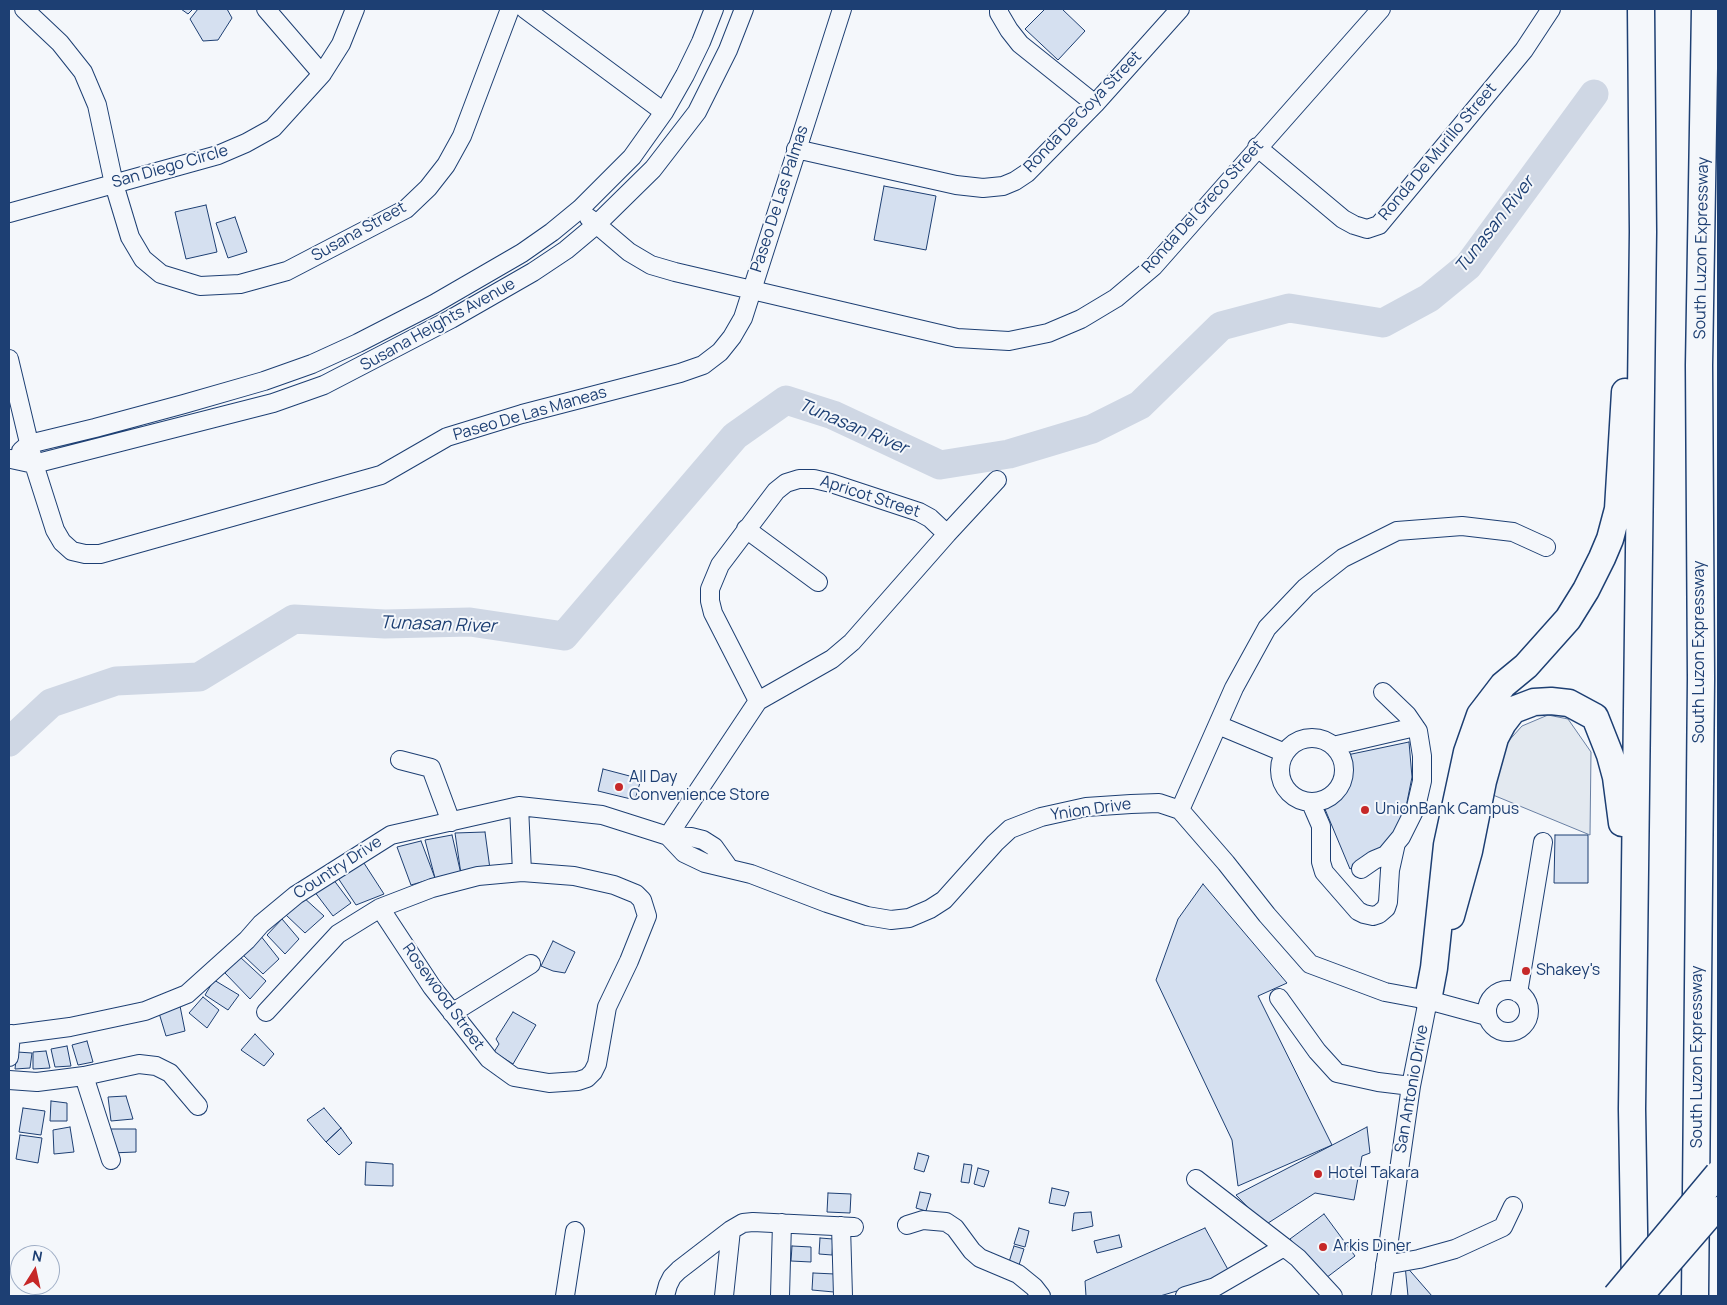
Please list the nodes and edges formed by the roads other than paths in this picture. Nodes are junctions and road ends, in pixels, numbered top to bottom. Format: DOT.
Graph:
graph roads {
  1 [pos="24,9"];
  2 [pos="266,9"];
  3 [pos="356,9"];
  4 [pos="510,9"];
  5 [pos="525,9"];
  6 [pos="714,9"];
  7 [pos="744,9"];
  8 [pos="842,9"];
  9 [pos="999,9"];
  10 [pos="1180,9"];
  11 [pos="1380,9"];
  12 [pos="1551,9"];
  13 [pos="1705,9"];
  14 [pos="1641,13"];
  15 [pos="1706,36"];
  16 [pos="322,74"];
  17 [pos="1095,104"];
  18 [pos="664,112"];
  19 [pos="1257,147"];
  20 [pos="796,149"];
  21 [pos="114,184"];
  22 [pos="580,209"];
  23 [pos="1718,209"];
  24 [pos="9,213"];
  25 [pos="597,224"];
  26 [pos="1643,232"];
  27 [pos="752,290"];
  28 [pos="9,359"];
  29 [pos="29,444"];
  30 [pos="10,460"];
  31 [pos="34,464"];
  32 [pos="997,480"];
  33 [pos="1718,524"];
  34 [pos="746,529"];
  35 [pos="948,534"];
  36 [pos="1546,547"];
  37 [pos="818,582"];
  38 [pos="1701,679"];
  39 [pos="1382,692"];
  40 [pos="758,701"];
  41 [pos="1218,725"];
  42 [pos="1415,727"];
  43 [pos="1333,746"];
  44 [pos="1285,753"];
  45 [pos="400,760"];
  46 [pos="1311,803"];
  47 [pos="519,806"];
  48 [pos="1180,810"];
  49 [pos="452,822"];
  50 [pos="668,836"];
  51 [pos="1542,842"];
  52 [pos="1396,843"];
  53 [pos="694,858"];
  54 [pos="729,868"];
  55 [pos="1361,869"];
  56 [pos="522,872"];
  57 [pos="380,908"];
  58 [pos="1634,923"];
  59 [pos="531,964"];
  60 [pos="1434,968"];
  61 [pos="1518,993"];
  62 [pos="1279,998"];
  63 [pos="1428,1000"];
  64 [pos="266,1012"];
  65 [pos="452,1013"];
  66 [pos="1487,1016"];
  67 [pos="10,1034"];
  68 [pos="9,1057"];
  69 [pos="84,1076"];
  70 [pos="9,1080"];
  71 [pos="1411,1086"];
  72 [pos="198,1106"];
  73 [pos="111,1160"];
  74 [pos="1718,1174"];
  75 [pos="1196,1179"];
  76 [pos="1513,1206"];
  77 [pos="1718,1208"];
  78 [pos="782,1223"];
  79 [pos="907,1225"];
  80 [pos="731,1230"];
  81 [pos="575,1231"];
  82 [pos="1284,1248"];
  83 [pos="1385,1265"];
  84 [pos="565,1296"];
  85 [pos="665,1296"];
  86 [pos="724,1296"];
  87 [pos="780,1296"];
  88 [pos="843,1296"];
  89 [pos="1041,1296"];
  90 [pos="1185,1296"];
  91 [pos="1333,1296"];
  92 [pos="1381,1296"];
  93 [pos="1616,1296"];
  94 [pos="1635,1296"];
  95 [pos="1642,1296"];
  96 [pos="1696,1296"];
  1 -- 21 [label="street, Susana Street"];
  2 -- 16 [label="street"];
  3 -- 16 [label="street, San Diego Circle"];
  4 -- 21 [label="street, Susana Street"];
  5 -- 18 [label="street"];
  6 -- 18 [label="street, Susana Heights Avenue"];
  7 -- 25 [label="street, Susana Heights Avenue"];
  8 -- 20 [label="street, Paseo De Las Palmas"];
  9 -- 17 [label="street"];
  10 -- 17 [label="street, Ronda De Goya Street"];
  11 -- 19 [label="street, Ronda Del Greco Street"];
  12 -- 19 [label="street, Ronda De Murillo Street"];
  13 -- 15 [label="highway, South Luzon Expressway"];
  14 -- 26 [label="highway"];
  15 -- 23 [label="highway"];
  15 -- 38 [label="highway, South Luzon Expressway"];
  16 -- 21 [label="street, San Diego Circle"];
  17 -- 20 [label="street, Ronda De Goya Street"];
  18 -- 22 [label="street, Susana Heights Avenue"];
  19 -- 27 [label="street, Ronda Del Greco Street"];
  20 -- 27 [label="street, Paseo De Las Palmas"];
  21 -- 24 [label="street, San Diego Circle"];
  22 -- 25 [label="street, Paseo De Las Palmas"];
  22 -- 29 [label="street, Susana Heights Avenue"];
  25 -- 27 [label="street, Paseo De Las Palmas"];
  25 -- 31 [label="street, Susana Heights Avenue"];
  26 -- 58 [label="highway"];
  26 -- 60 [label="highway"];
  27 -- 31 [label="street, Paseo De Las Maneas"];
  28 -- 29 [label="street"];
  29 -- 30 [label="street, Susana Heights Avenue"];
  29 -- 31 [label="street"];
  30 -- 31 [label="street, Susana Heights Avenue"];
  32 -- 35 [label="street"];
  33 -- 38 [label="highway"];
  34 -- 35 [label="street, Apricot Street"];
  34 -- 37 [label="street"];
  34 -- 40 [label="street, Apricot Street"];
  35 -- 40 [label="street"];
  36 -- 41 [label="street"];
  38 -- 96 [label="highway, South Luzon Expressway"];
  39 -- 42 [label="street"];
  40 -- 50 [label="street"];
  41 -- 44 [label="street"];
  41 -- 48 [label="street"];
  42 -- 43 [label="street"];
  42 -- 52 [label="street"];
  43 -- 44 [label="street"];
  43 -- 46 [label="street"];
  44 -- 46 [label="street"];
  45 -- 49 [label="street"];
  46 -- 52 [label="street"];
  47 -- 49 [label="street, Country Drive"];
  47 -- 50 [label="street, Country Drive"];
  47 -- 56 [label="street"];
  48 -- 54 [label="street, Ynion Drive"];
  48 -- 63 [label="street"];
  49 -- 67 [label="street, Country Drive"];
  50 -- 53 [label="street, Country Drive"];
  50 -- 54 [label="street"];
  51 -- 61 [label="street"];
  52 -- 55 [label="street"];
  53 -- 54 [label="street, Ynion Drive"];
  56 -- 57 [label="street"];
  56 -- 65 [label="street, Rosewood Street"];
  57 -- 64 [label="street"];
  57 -- 65 [label="street, Rosewood Street"];
  58 -- 60 [label="highway"];
  58 -- 94 [label="highway"];
  59 -- 65 [label="street"];
  60 -- 63 [label="highway"];
  61 -- 66 [label="street"];
  61 -- 66 [label="street"];
  62 -- 71 [label="street"];
  63 -- 66 [label="street"];
  63 -- 71 [label="street, San Antonio Drive"];
  67 -- 68 [label="street"];
  69 -- 70 [label="street"];
  69 -- 72 [label="street"];
  69 -- 73 [label="street"];
  71 -- 83 [label="street, San Antonio Drive"];
  74 -- 93 [label="highway, bridge"];
  75 -- 82 [label="street"];
  76 -- 83 [label="street"];
  77 -- 95 [label="main road, bridge"];
  78 -- 80 [label="street"];
  78 -- 87 [label="street"];
  78 -- 88 [label="street"];
  79 -- 89 [label="street"];
  80 -- 85 [label="street"];
  80 -- 86 [label="street"];
  81 -- 84 [label="street"];
  82 -- 90 [label="street"];
  82 -- 91 [label="street"];
  83 -- 92 [label="street, San Antonio Drive"];
}
